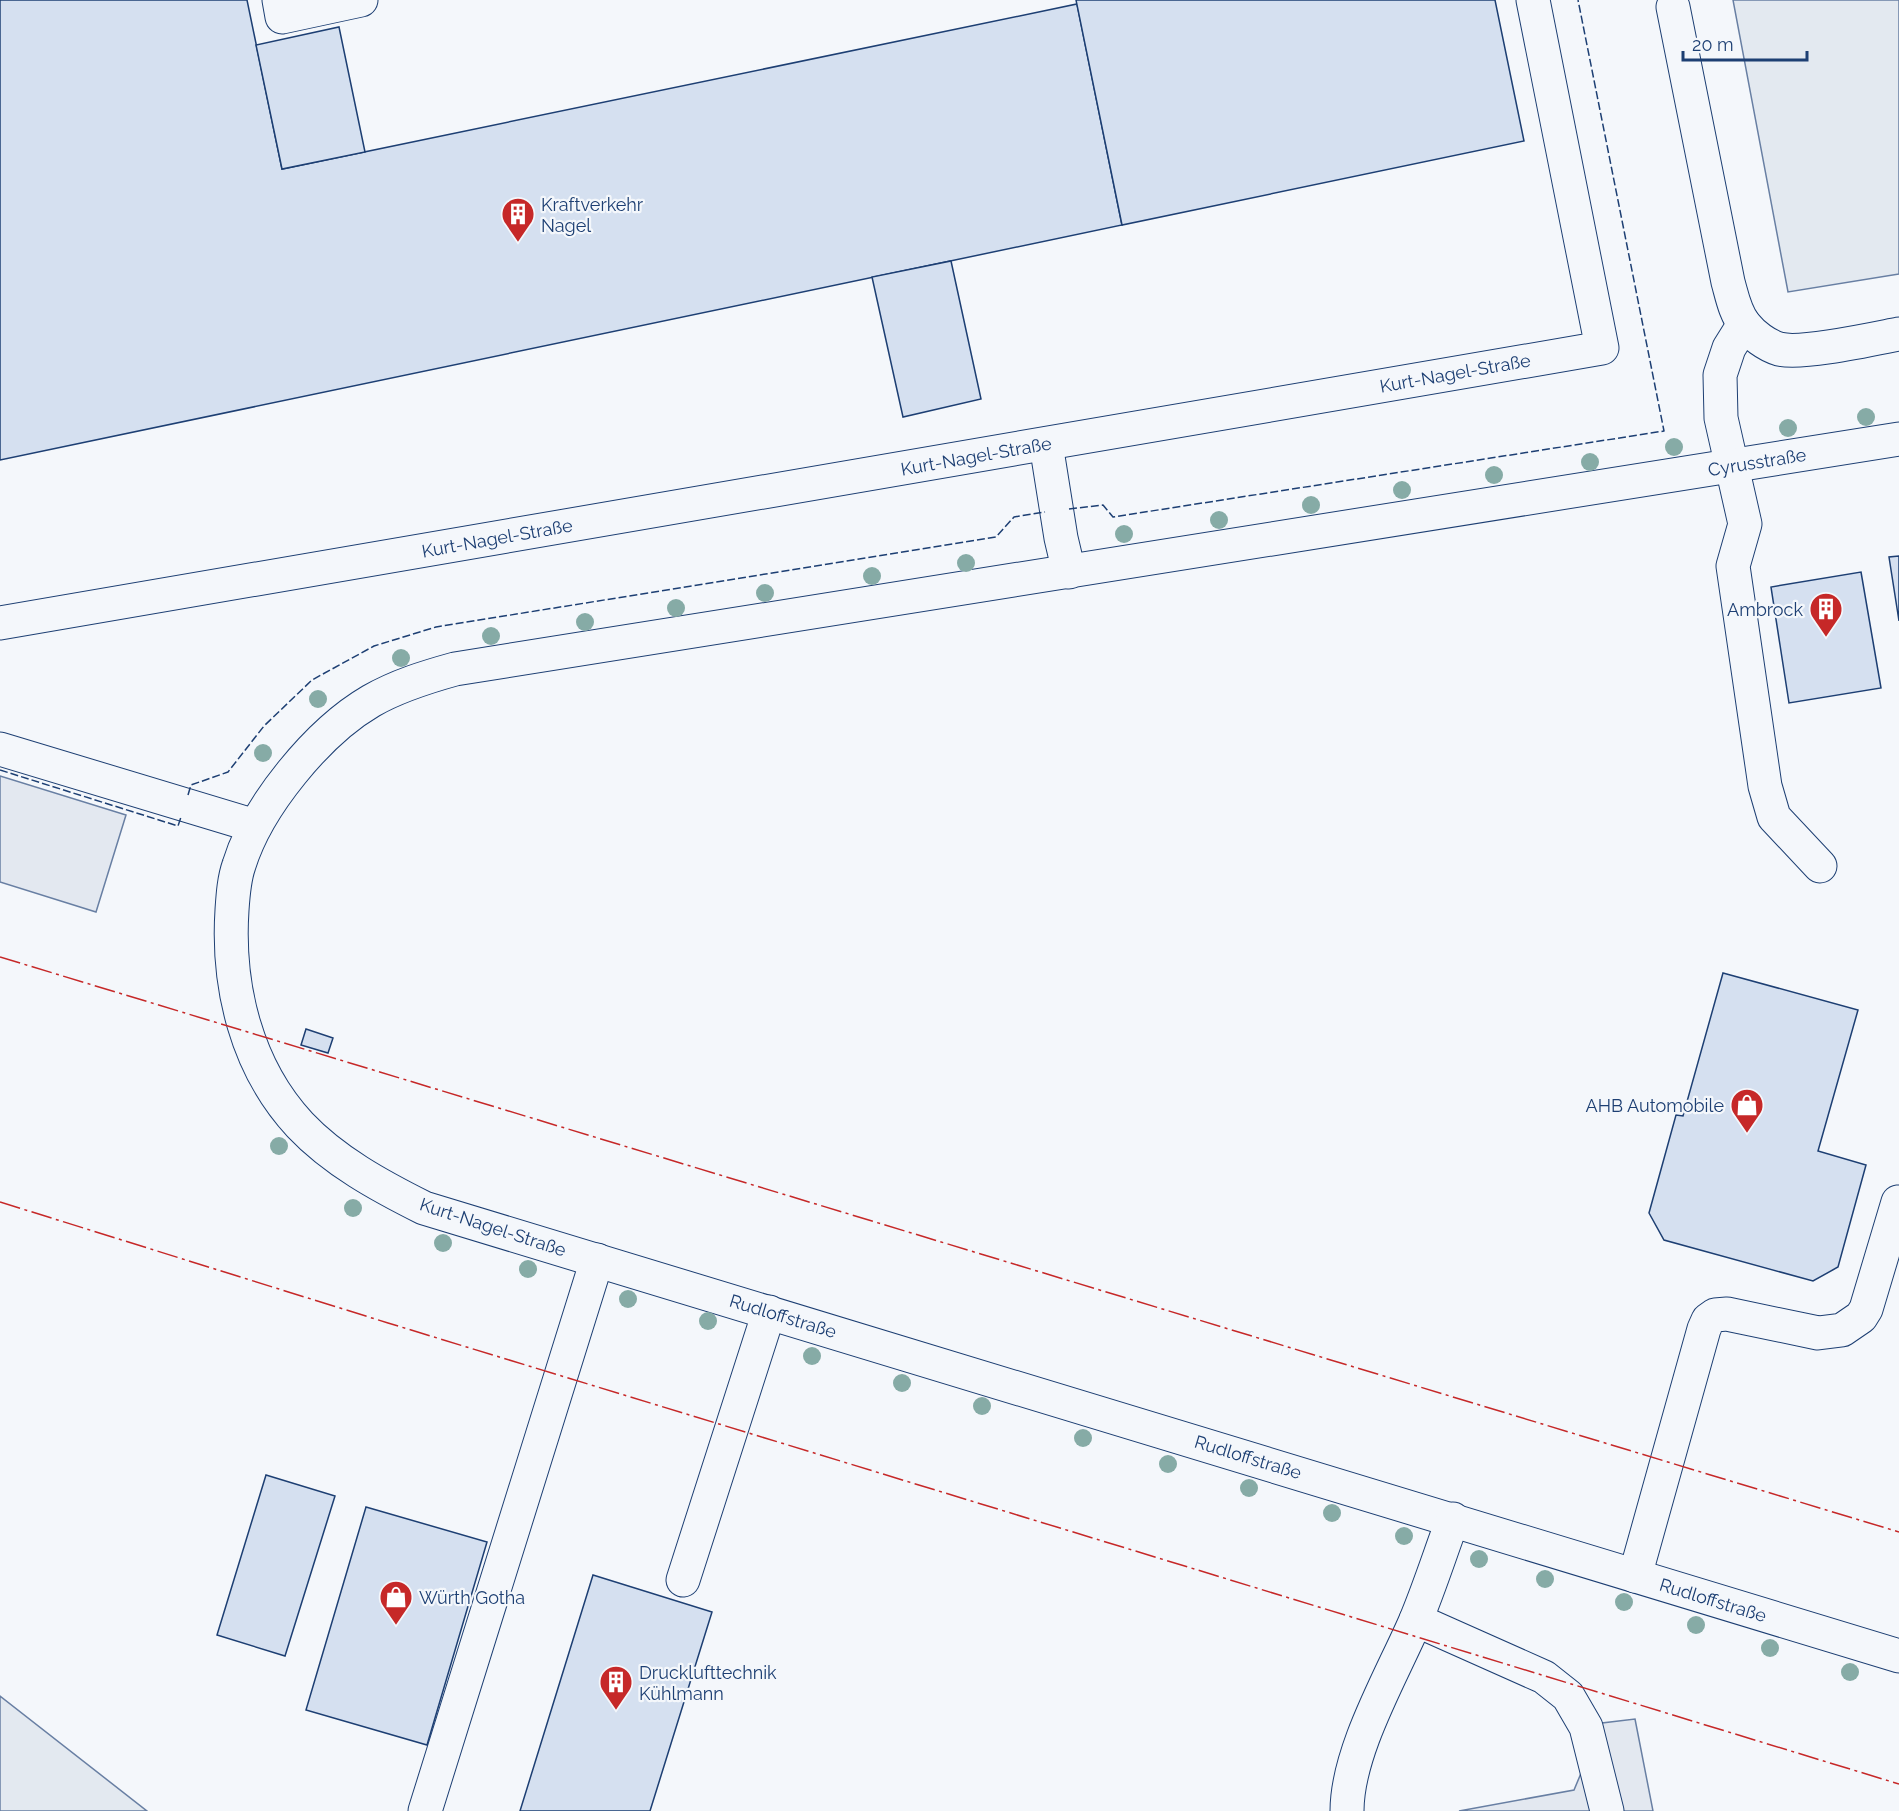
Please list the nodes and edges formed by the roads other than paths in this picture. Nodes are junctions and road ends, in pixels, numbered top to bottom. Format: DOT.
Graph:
graph roads {
  1 [pos="279,0"];
  2 [pos="361,0"];
  3 [pos="1533,0"];
  4 [pos="1673,8"];
  5 [pos="1744,324"];
  6 [pos="1899,334"];
  7 [pos="1899,439"];
  8 [pos="1046,444"];
  9 [pos="1732,466"];
  10 [pos="1616,485"];
  11 [pos="1070,572"];
  12 [pos="0,623"];
  13 [pos="0,749"];
  14 [pos="255,826"];
  15 [pos="1820,866"];
  16 [pos="1898,1202"];
  17 [pos="597,1260"];
  18 [pos="769,1312"];
  19 [pos="1453,1519"];
  20 [pos="1635,1576"];
  21 [pos="683,1580"];
  22 [pos="1416,1620"];
  23 [pos="1899,1656"];
  24 [pos="425,1811"];
  25 [pos="1347,1811"];
  26 [pos="1606,1811"];
  1 -- 2 [label="street"];
  3 -- 8 [label="street, Kurt-Nagel-Straße"];
  4 -- 5 [label="street"];
  5 -- 6 [label="street"];
  5 -- 9 [label="street"];
  7 -- 9 [label="street, Cyrusstraße"];
  8 -- 11 [label="street"];
  8 -- 12 [label="street, Kurt-Nagel-Straße"];
  9 -- 10 [label="street, Cyrusstraße"];
  9 -- 15 [label="street"];
  10 -- 11 [label="street, Kurt-Nagel-Straße"];
  11 -- 14 [label="street, Kurt-Nagel-Straße"];
  13 -- 14 [label="street"];
  14 -- 17 [label="street, Kurt-Nagel-Straße"];
  16 -- 20 [label="street"];
  17 -- 18 [label="street, Rudloffstraße"];
  17 -- 24 [label="street"];
  18 -- 19 [label="street, Rudloffstraße"];
  18 -- 21 [label="street"];
  19 -- 20 [label="street, Rudloffstraße"];
  19 -- 22 [label="street"];
  20 -- 23 [label="street, Rudloffstraße"];
  22 -- 25 [label="street"];
  22 -- 26 [label="street"];
}
